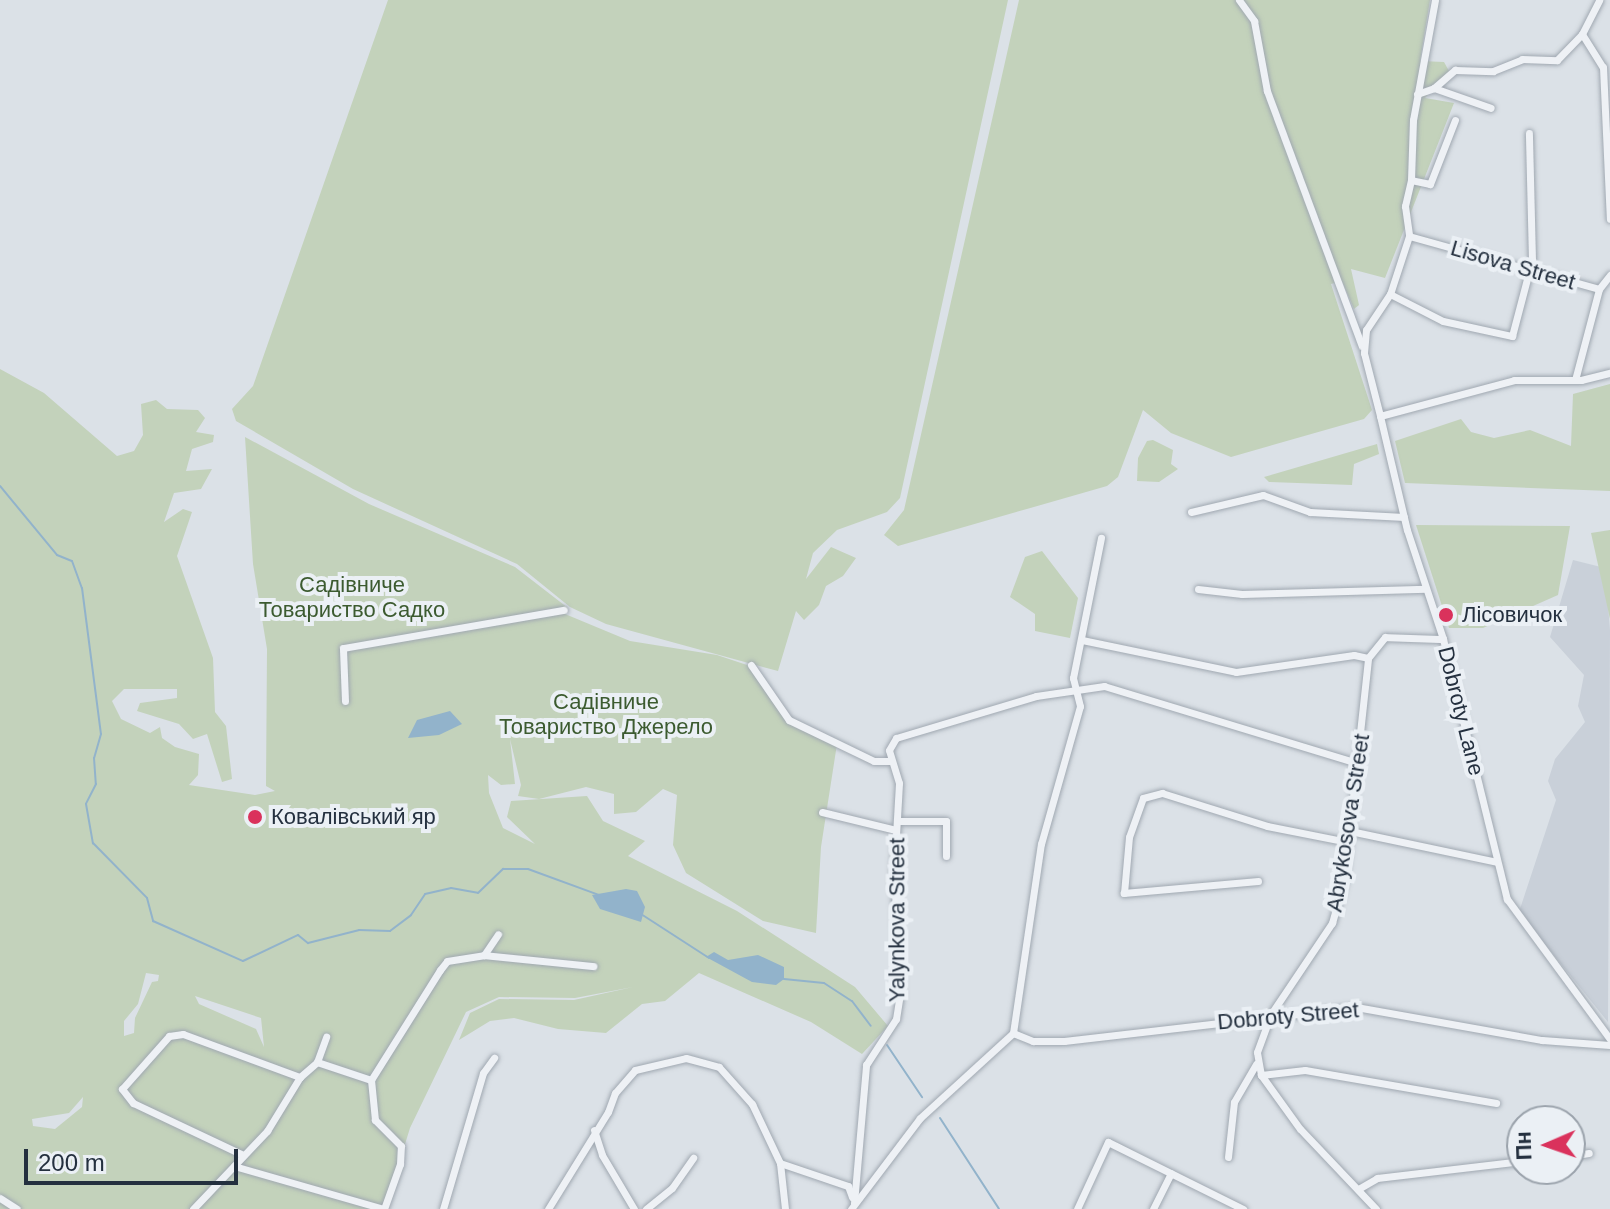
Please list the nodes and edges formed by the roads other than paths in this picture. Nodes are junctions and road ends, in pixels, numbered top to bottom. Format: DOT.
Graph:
graph roads {
  1 [pos="1239,0"];
  2 [pos="1435,0"];
  3 [pos="1599,0"];
  4 [pos="1582,34"];
  5 [pos="1434,88"];
  6 [pos="1417,94"];
  7 [pos="1491,108"];
  8 [pos="1455,120"];
  9 [pos="1529,133"];
  10 [pos="1411,180"];
  11 [pos="1610,219"];
  12 [pos="1409,236"];
  13 [pos="1530,269"];
  14 [pos="1610,275"];
  15 [pos="1599,289"];
  16 [pos="1390,294"];
  17 [pos="1364,353"];
  18 [pos="1610,373"];
  19 [pos="1575,380"];
  20 [pos="1380,416"];
  21 [pos="1191,512"];
  22 [pos="1404,517"];
  23 [pos="1101,538"];
  24 [pos="1198,589"];
  25 [pos="1426,589"];
  26 [pos="564,610"];
  27 [pos="1443,639"];
  28 [pos="1082,640"];
  29 [pos="1368,658"];
  30 [pos="751,665"];
  31 [pos="1077,691"];
  32 [pos="345,701"];
  33 [pos="891,761"];
  34 [pos="1358,763"];
  35 [pos="822,812"];
  36 [pos="898,821"];
  37 [pos="896,830"];
  38 [pos="1350,831"];
  39 [pos="1348,842"];
  40 [pos="946,856"];
  41 [pos="1497,862"];
  42 [pos="1258,881"];
  43 [pos="498,934"];
  44 [pos="484,955"];
  45 [pos="593,966"];
  46 [pos="1271,1014"];
  47 [pos="1013,1033"];
  48 [pos="326,1037"];
  49 [pos="1610,1042"];
  50 [pos="494,1058"];
  51 [pos="317,1062"];
  52 [pos="1256,1064"];
  53 [pos="1261,1075"];
  54 [pos="300,1077"];
  55 [pos="371,1080"];
  56 [pos="1496,1103"];
  57 [pos="594,1130"];
  58 [pos="1586,1153"];
  59 [pos="1589,1153"];
  60 [pos="241,1154"];
  61 [pos="1228,1157"];
  62 [pos="693,1158"];
  63 [pos="780,1163"];
  64 [pos="1506,1163"];
  65 [pos="234,1166"];
  66 [pos="1171,1173"];
  67 [pos="1360,1188"];
  68 [pos="0,1198"];
  69 [pos="852,1206"];
  70 [pos="17,1209"];
  71 [pos="193,1209"];
  72 [pos="384,1209"];
  73 [pos="443,1209"];
  74 [pos="548,1209"];
  75 [pos="634,1209"];
  76 [pos="646,1209"];
  77 [pos="785,1209"];
  78 [pos="1077,1209"];
  79 [pos="1153,1209"];
  80 [pos="1243,1209"];
  81 [pos="1376,1209"];
  1 -- 17 [label="street, Dobroty Lane"];
  2 -- 6 [label="street"];
  3 -- 4 [label="street"];
  4 -- 5 [label="street"];
  4 -- 11 [label="street"];
  5 -- 6 [label="street"];
  5 -- 7 [label="street"];
  6 -- 10 [label="street"];
  8 -- 10 [label="street"];
  9 -- 13 [label="street"];
  10 -- 12 [label="street"];
  12 -- 13 [label="street, Lisova Street"];
  12 -- 16 [label="street"];
  13 -- 15 [label="street, Lisova Street"];
  13 -- 16 [label="street"];
  14 -- 15 [label="street, Lisova Street"];
  15 -- 19 [label="street"];
  16 -- 17 [label="street"];
  17 -- 20 [label="street, Dobroty Lane"];
  18 -- 19 [label="street"];
  19 -- 20 [label="street"];
  20 -- 22 [label="street, Dobroty Lane"];
  21 -- 22 [label="street"];
  22 -- 25 [label="street, Dobroty Lane"];
  23 -- 28 [label="street"];
  24 -- 25 [label="street"];
  25 -- 27 [label="street, Dobroty Lane"];
  26 -- 32 [label="street"];
  27 -- 29 [label="street"];
  27 -- 41 [label="street, Dobroty Lane"];
  28 -- 29 [label="street"];
  28 -- 31 [label="street"];
  29 -- 34 [label="street, Abrykosova Street"];
  30 -- 33 [label="street"];
  31 -- 33 [label="street, Yalynkova Street"];
  31 -- 34 [label="street"];
  31 -- 47 [label="street"];
  33 -- 36 [label="street, Yalynkova Street"];
  34 -- 38 [label="street, Abrykosova Street"];
  35 -- 37 [label="street"];
  36 -- 37 [label="street, Yalynkova Street"];
  36 -- 40 [label="street, Yalynkova Street"];
  37 -- 69 [label="street, Yalynkova Street"];
  38 -- 39 [label="street, Abrykosova Street"];
  38 -- 41 [label="street"];
  39 -- 42 [label="street"];
  39 -- 46 [label="street, Abrykosova Street"];
  41 -- 49 [label="street, Dobroty Lane"];
  43 -- 44 [label="street"];
  44 -- 45 [label="street"];
  44 -- 55 [label="street"];
  46 -- 47 [label="street, Dobroty Street"];
  46 -- 49 [label="street, Dobroty Street"];
  46 -- 52 [label="street, Abrykosova Street"];
  47 -- 69 [label="street"];
  48 -- 51 [label="street"];
  50 -- 73 [label="street"];
  51 -- 54 [label="street"];
  51 -- 55 [label="street"];
  52 -- 53 [label="street"];
  52 -- 61 [label="street, Abrykosova Street"];
  53 -- 56 [label="street"];
  53 -- 67 [label="street"];
  54 -- 60 [label="street"];
  54 -- 60 [label="street"];
  55 -- 72 [label="street"];
  57 -- 63 [label="street"];
  57 -- 74 [label="street"];
  57 -- 75 [label="street"];
  58 -- 59 [label="street"];
  60 -- 65 [label="street"];
  62 -- 76 [label="street"];
  63 -- 69 [label="street"];
  63 -- 77 [label="street"];
  64 -- 67 [label="street"];
  65 -- 71 [label="street"];
  65 -- 72 [label="street"];
  66 -- 78 [label="street"];
  66 -- 79 [label="street"];
  66 -- 80 [label="street"];
  67 -- 81 [label="street"];
  68 -- 70 [label="street"];
}
